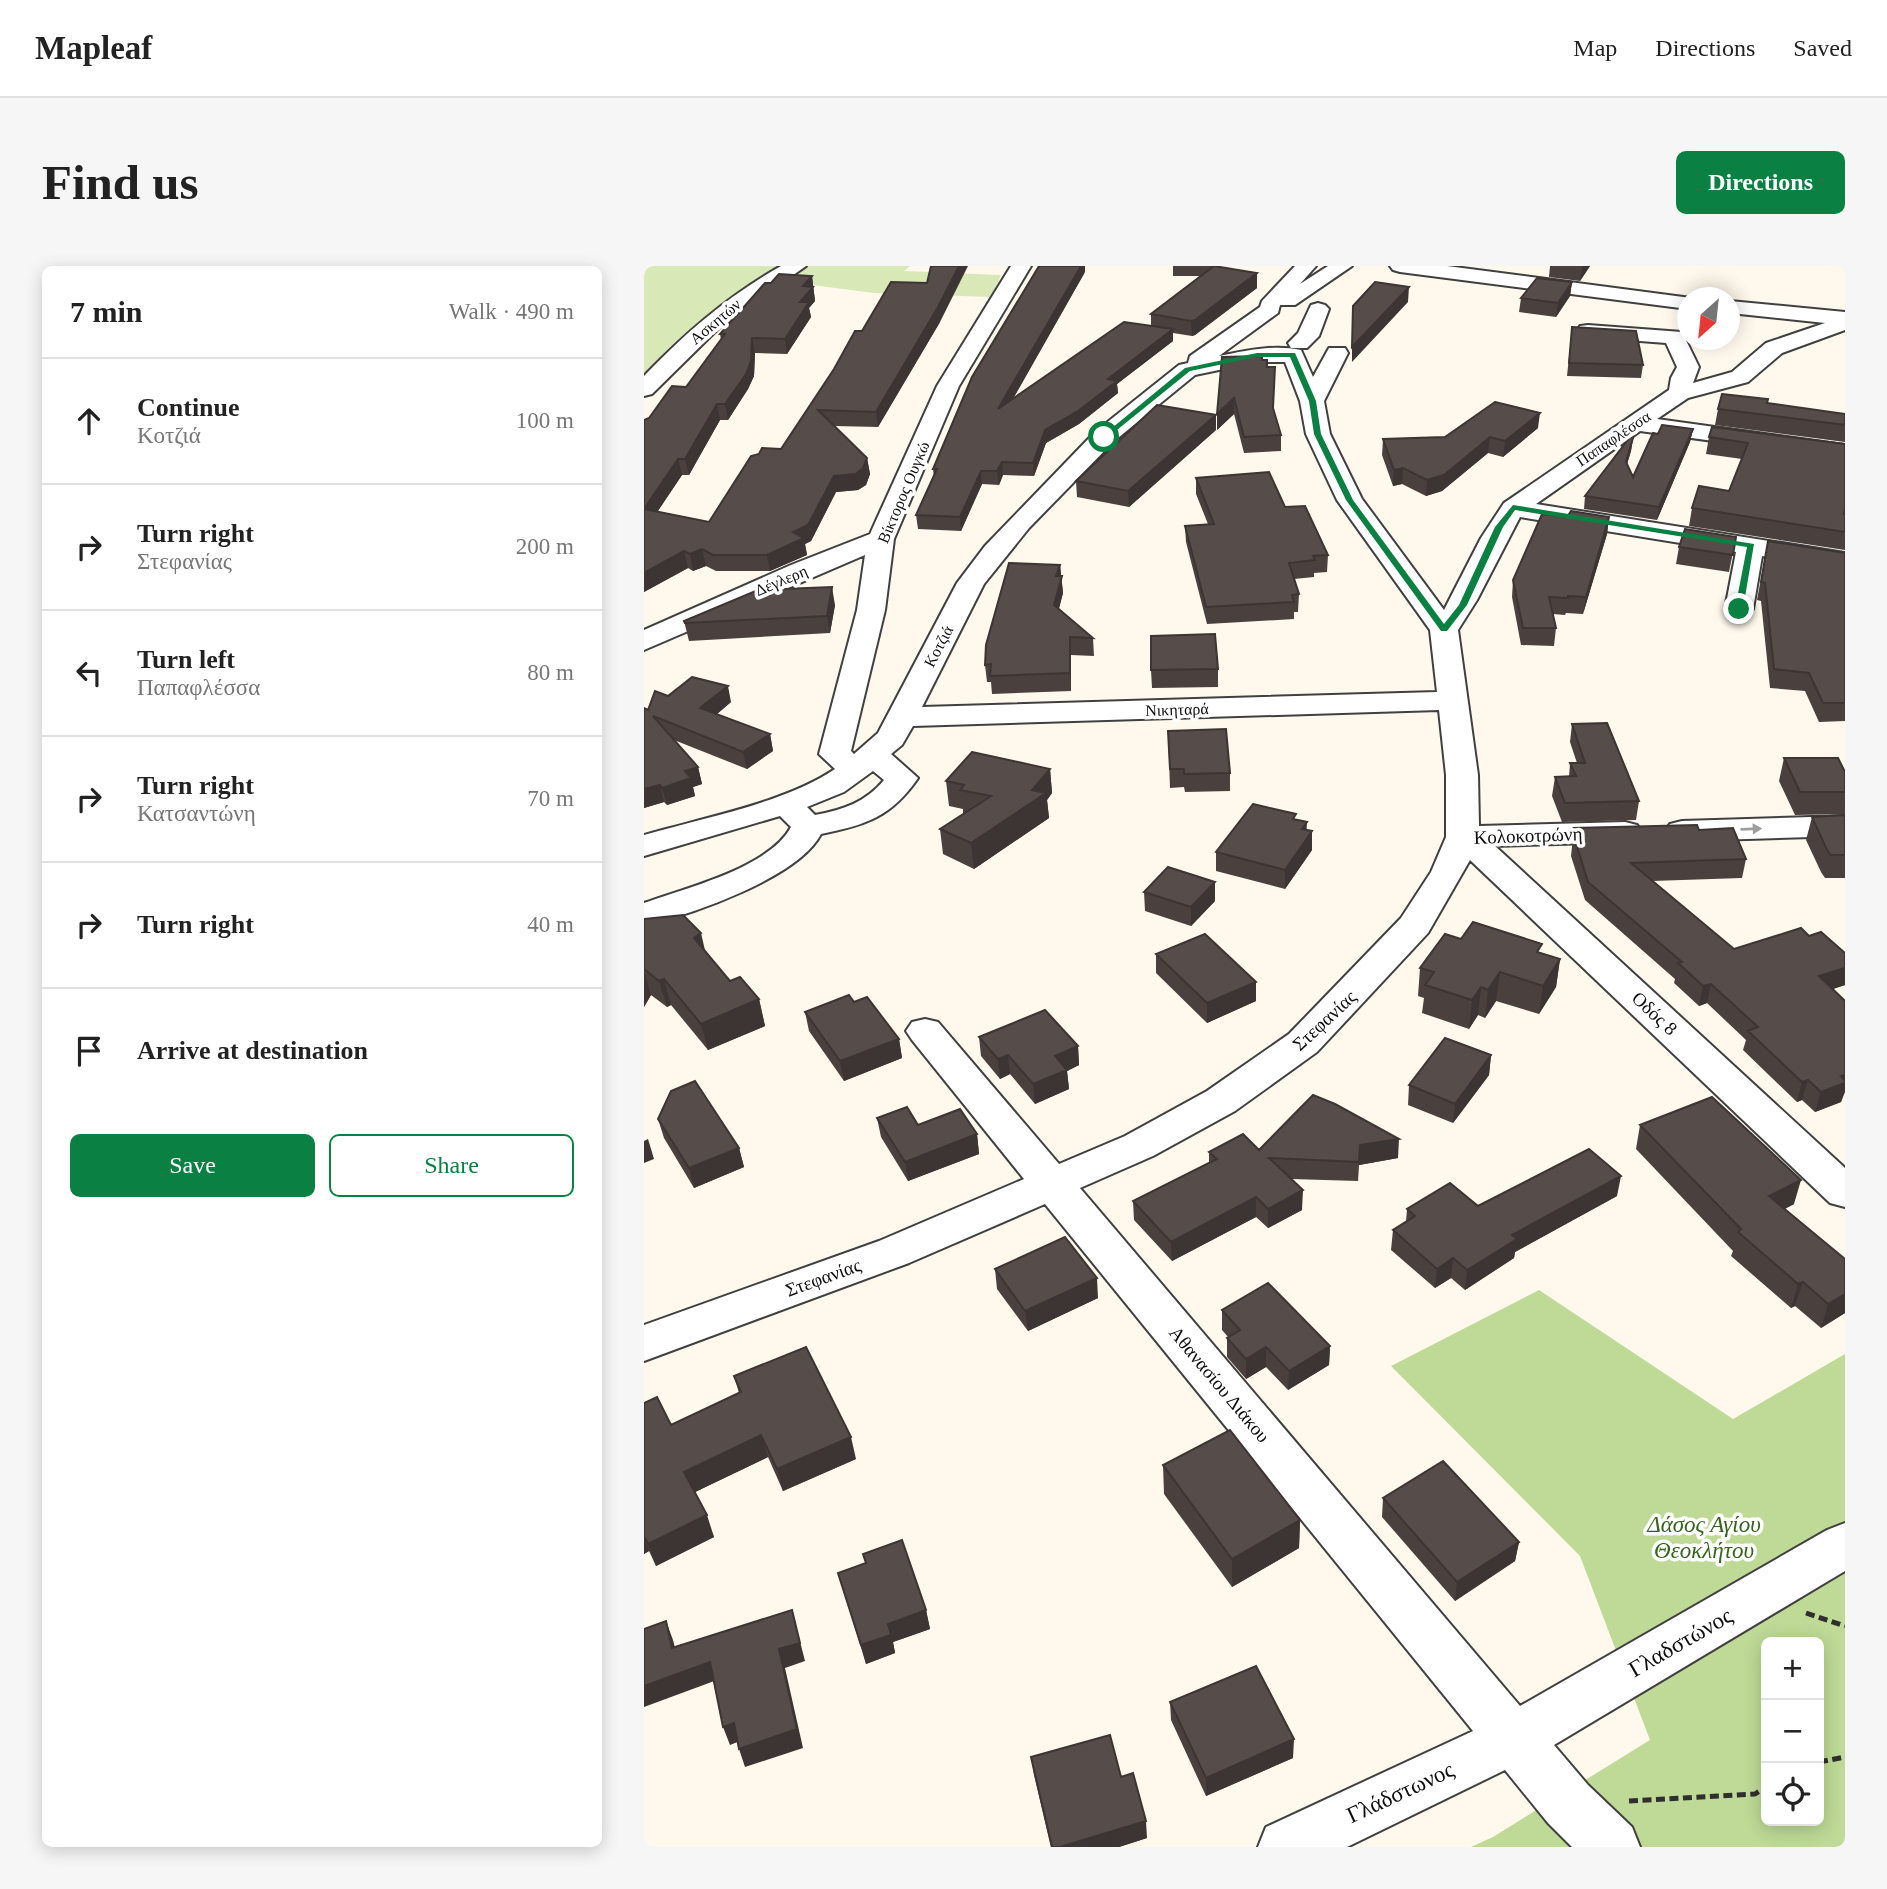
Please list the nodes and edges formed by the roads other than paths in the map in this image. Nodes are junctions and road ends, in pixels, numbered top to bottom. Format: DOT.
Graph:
graph roads {
  1 [pos="796,266"];
  2 [pos="1021,266"];
  3 [pos="1306,266"];
  4 [pos="1342,266"];
  5 [pos="1400,266"];
  6 [pos="1449,269"];
  7 [pos="1677,301"];
  8 [pos="1740,308"];
  9 [pos="1271,309"];
  10 [pos="1318,309"];
  11 [pos="1845,321"];
  12 [pos="1588,331"];
  13 [pos="1296,349"];
  14 [pos="1337,353"];
  15 [pos="1187,370"];
  16 [pos="644,389"];
  17 [pos="1680,393"];
  18 [pos="1312,401"];
  19 [pos="1635,424"];
  20 [pos="1845,452"];
  21 [pos="1513,508"];
  22 [pos="881,539"];
  23 [pos="1751,545"];
  24 [pos="1845,561"];
  25 [pos="1739,609"];
  26 [pos="1444,630"];
  27 [pos="644,641"];
  28 [pos="1453,701"];
  29 [pos="901,717"];
  30 [pos="863,762"];
  31 [pos="797,815"];
  32 [pos="1845,826"];
  33 [pos="1463,837"];
  34 [pos="644,846"];
  35 [pos="644,915"];
  36 [pos="925,1031"];
  37 [pos="1053,1184"];
  38 [pos="1845,1192"];
  39 [pos="644,1343"];
  40 [pos="1845,1545"];
  41 [pos="1515,1738"];
  42 [pos="1286,1847"];
  43 [pos="1612,1847"];
  1 -- 16 [label="street, Ασκητών"];
  2 -- 22 [label="street, Βίκτορος Ουγκώ"];
  3 -- 9 [label="street, Κοτζιά"];
  4 -- 9 [label="street"];
  5 -- 6 [label="street"];
  6 -- 7 [label="street"];
  8 -- 11 [label="street"];
  9 -- 13 [label="street, Στεφανίας"];
  9 -- 15 [label="street, Κοτζιά"];
  10 -- 13 [label="street"];
  11 -- 17 [label="street, Παπαφλέσσα"];
  12 -- 17 [label="street"];
  13 -- 15 [label="street, Κοτζιά"];
  13 -- 18 [label="street, Στεφανίας"];
  14 -- 18 [label="street"];
  15 -- 29 [label="street, Κοτζιά"];
  17 -- 19 [label="street, Παπαφλέσσα"];
  18 -- 26 [label="street, Στεφανίας"];
  19 -- 20 [label="street"];
  19 -- 21 [label="street, Παπαφλέσσα"];
  21 -- 23 [label="street"];
  21 -- 26 [label="street, Παπαφλέσσα"];
  22 -- 27 [label="street, Δέγλερη"];
  22 -- 30 [label="street, Βίκτορος Ουγκώ"];
  23 -- 24 [label="street"];
  23 -- 25 [label="street"];
  26 -- 28 [label="street, Στεφανίας"];
  28 -- 29 [label="street, Νικηταρά"];
  28 -- 33 [label="street, Στεφανίας"];
  29 -- 30 [label="street, Κοτζιά"];
  30 -- 31 [label="street, Κοτζιά"];
  30 -- 31 [label="street"];
  31 -- 34 [label="street, Κοτζιά"];
  31 -- 35 [label="street"];
  33 -- 32 [label="street, Κολοκοτρώνη, one-way"];
  33 -- 37 [label="street, Στεφανίας"];
  33 -- 38 [label="street, Οδός 8"];
  36 -- 37 [label="street, Αθανασίου Διάκου"];
  37 -- 39 [label="street, Στεφανίας"];
  37 -- 41 [label="street, Αθανασίου Διάκου"];
  40 -- 41 [label="street, Γλαδστώνος"];
  41 -- 42 [label="street, Γλάδστωνος"];
  41 -- 43 [label="street, Αθανασίου Διάκου"];
}
